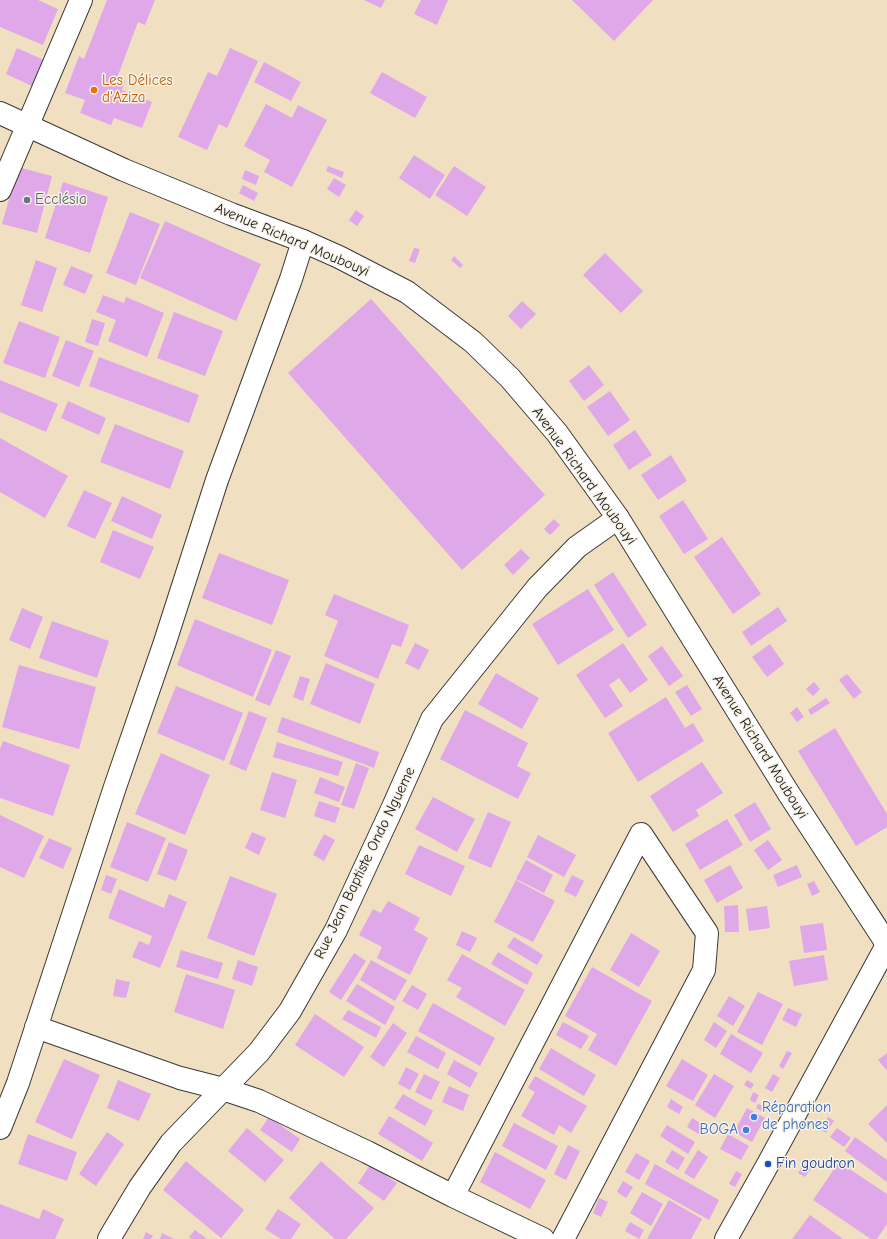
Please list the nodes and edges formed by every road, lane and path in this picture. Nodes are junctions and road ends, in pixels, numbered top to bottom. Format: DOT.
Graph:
graph roads {
  1 [pos="81,0"];
  2 [pos="0,113"];
  3 [pos="27,125"];
  4 [pos="0,190"];
  5 [pos="303,241"];
  6 [pos="618,518"];
  7 [pos="887,945"];
  8 [pos="36,1027"];
  9 [pos="223,1089"];
  10 [pos="0,1128"];
  11 [pos="453,1196"];
  12 [pos="110,1239"];
  13 [pos="543,1239"];
  14 [pos="563,1239"];
  15 [pos="726,1239"];
  1 -- 3 [label="street"];
  2 -- 3 [label="street, Avenue Richard Moubouyi"];
  3 -- 4 [label="street"];
  3 -- 5 [label="street, Avenue Richard Moubouyi"];
  5 -- 6 [label="street, Avenue Richard Moubouyi"];
  5 -- 8 [label="street"];
  6 -- 7 [label="street, Avenue Richard Moubouyi"];
  6 -- 9 [label="street, Rue Jean Baptiste Ondo Ngueme"];
  7 -- 15 [label="street"];
  8 -- 9 [label="street"];
  8 -- 10 [label="street"];
  9 -- 11 [label="street"];
  9 -- 12 [label="street, Rue Jean Baptiste Ondo Ngueme"];
  11 -- 13 [label="street"];
  11 -- 14 [label="street"];
}
